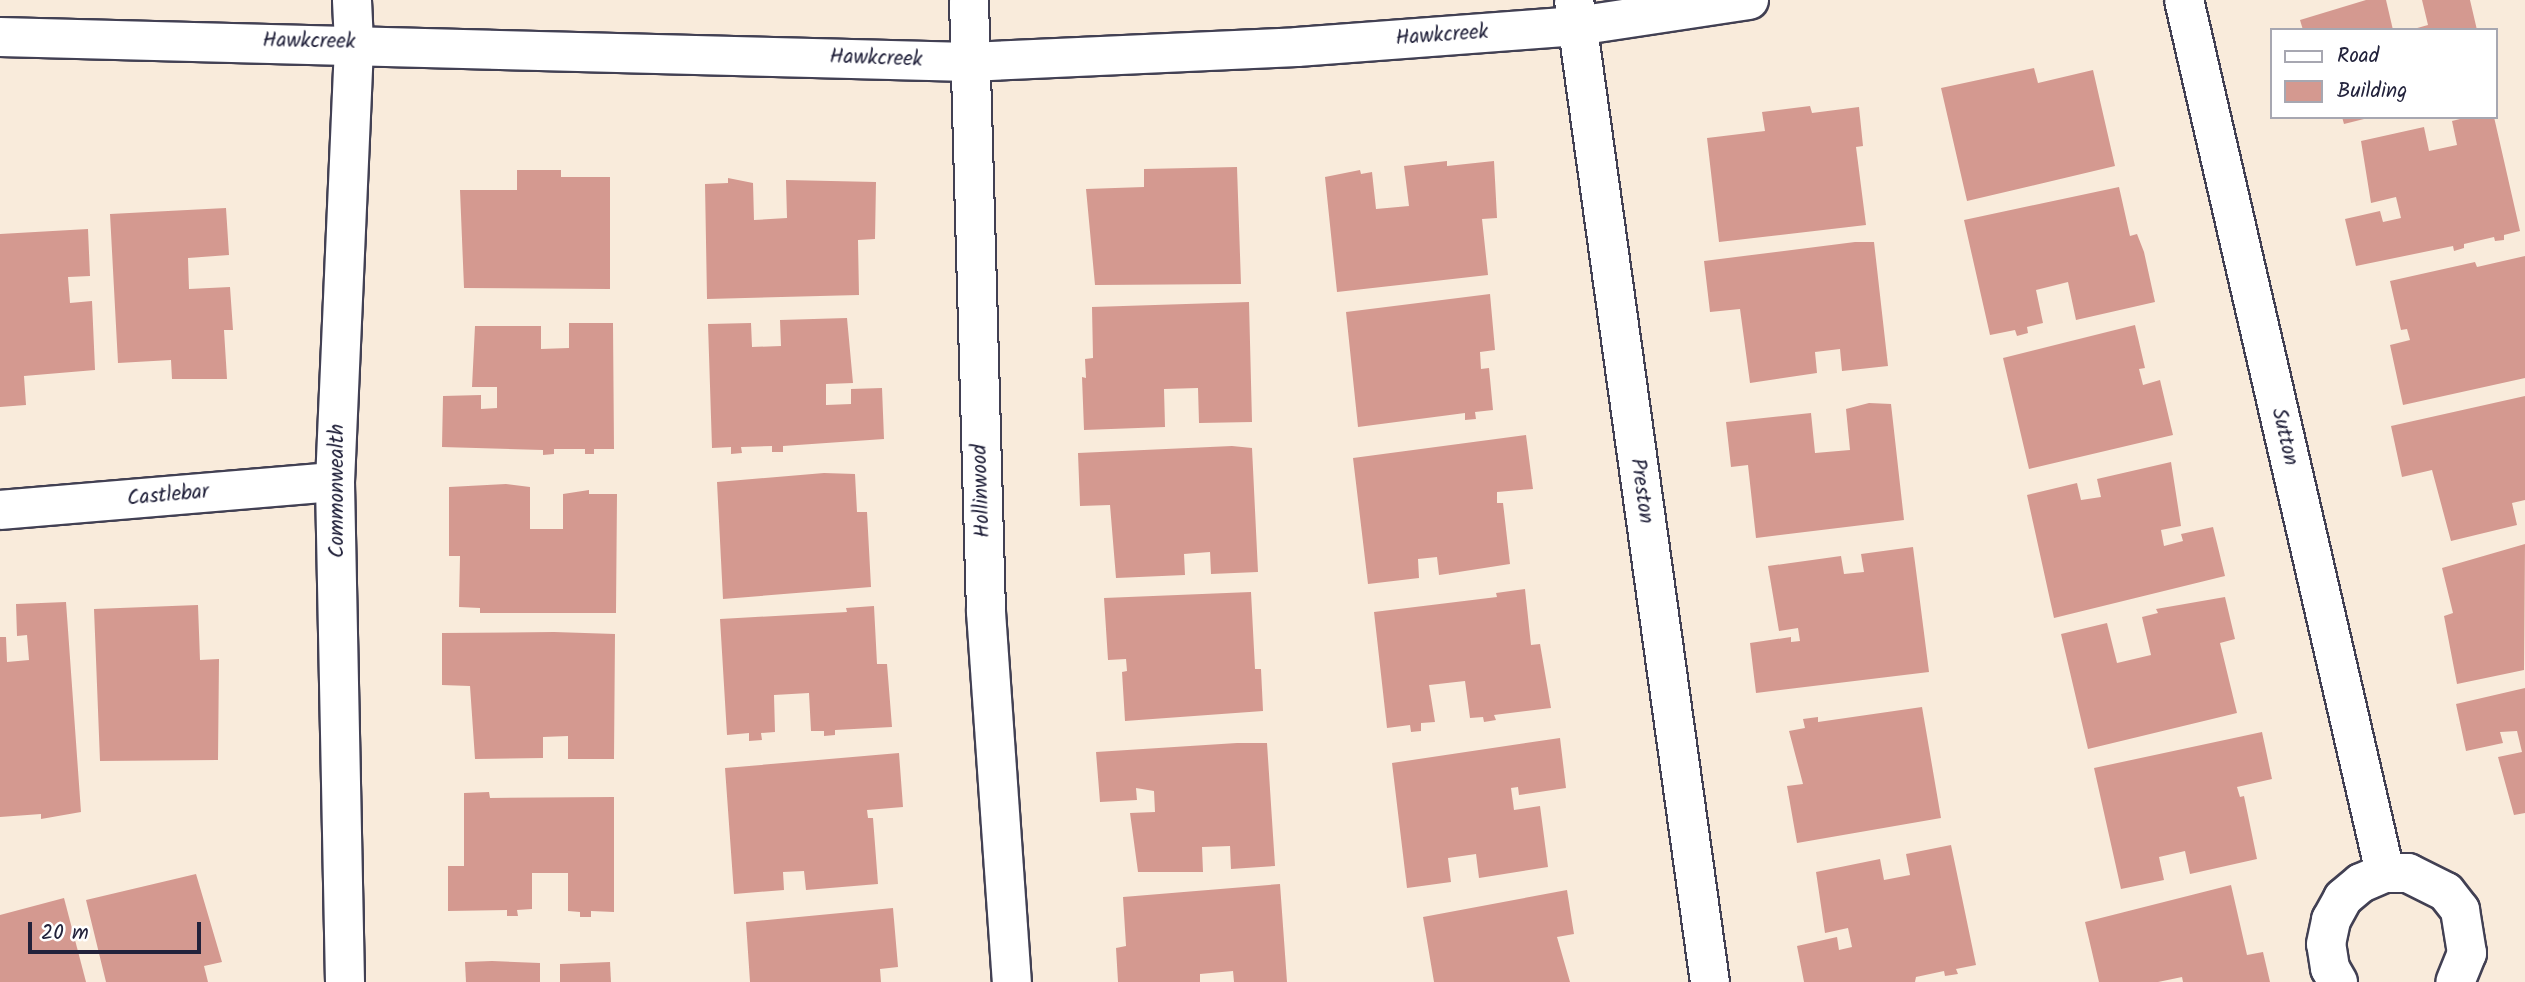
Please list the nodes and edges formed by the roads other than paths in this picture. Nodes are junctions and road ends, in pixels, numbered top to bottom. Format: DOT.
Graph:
graph roads {
  1 [pos="352,0"];
  2 [pos="969,0"];
  3 [pos="1749,0"];
  4 [pos="2184,0"];
  5 [pos="1575,13"];
  6 [pos="0,37"];
  7 [pos="354,43"];
  8 [pos="969,62"];
  9 [pos="335,482"];
  10 [pos="0,510"];
  11 [pos="2385,873"];
  12 [pos="345,982"];
  13 [pos="1012,982"];
  14 [pos="1710,982"];
  15 [pos="2338,982"];
  16 [pos="2455,982"];
  1 -- 7 [label="street, Commonwealth"];
  2 -- 8 [label="street, Hollinwood"];
  3 -- 5 [label="street, Hawkcreek"];
  4 -- 11 [label="street, Sutton"];
  5 -- 8 [label="street, Hawkcreek"];
  5 -- 14 [label="street, Preston"];
  6 -- 7 [label="street, Hawkcreek"];
  7 -- 8 [label="street, Hawkcreek"];
  7 -- 9 [label="street, Commonwealth"];
  8 -- 13 [label="street, Hollinwood"];
  9 -- 10 [label="street, Castlebar"];
  9 -- 12 [label="street, Commonwealth"];
  11 -- 15 [label="street"];
  11 -- 16 [label="street"];
}
